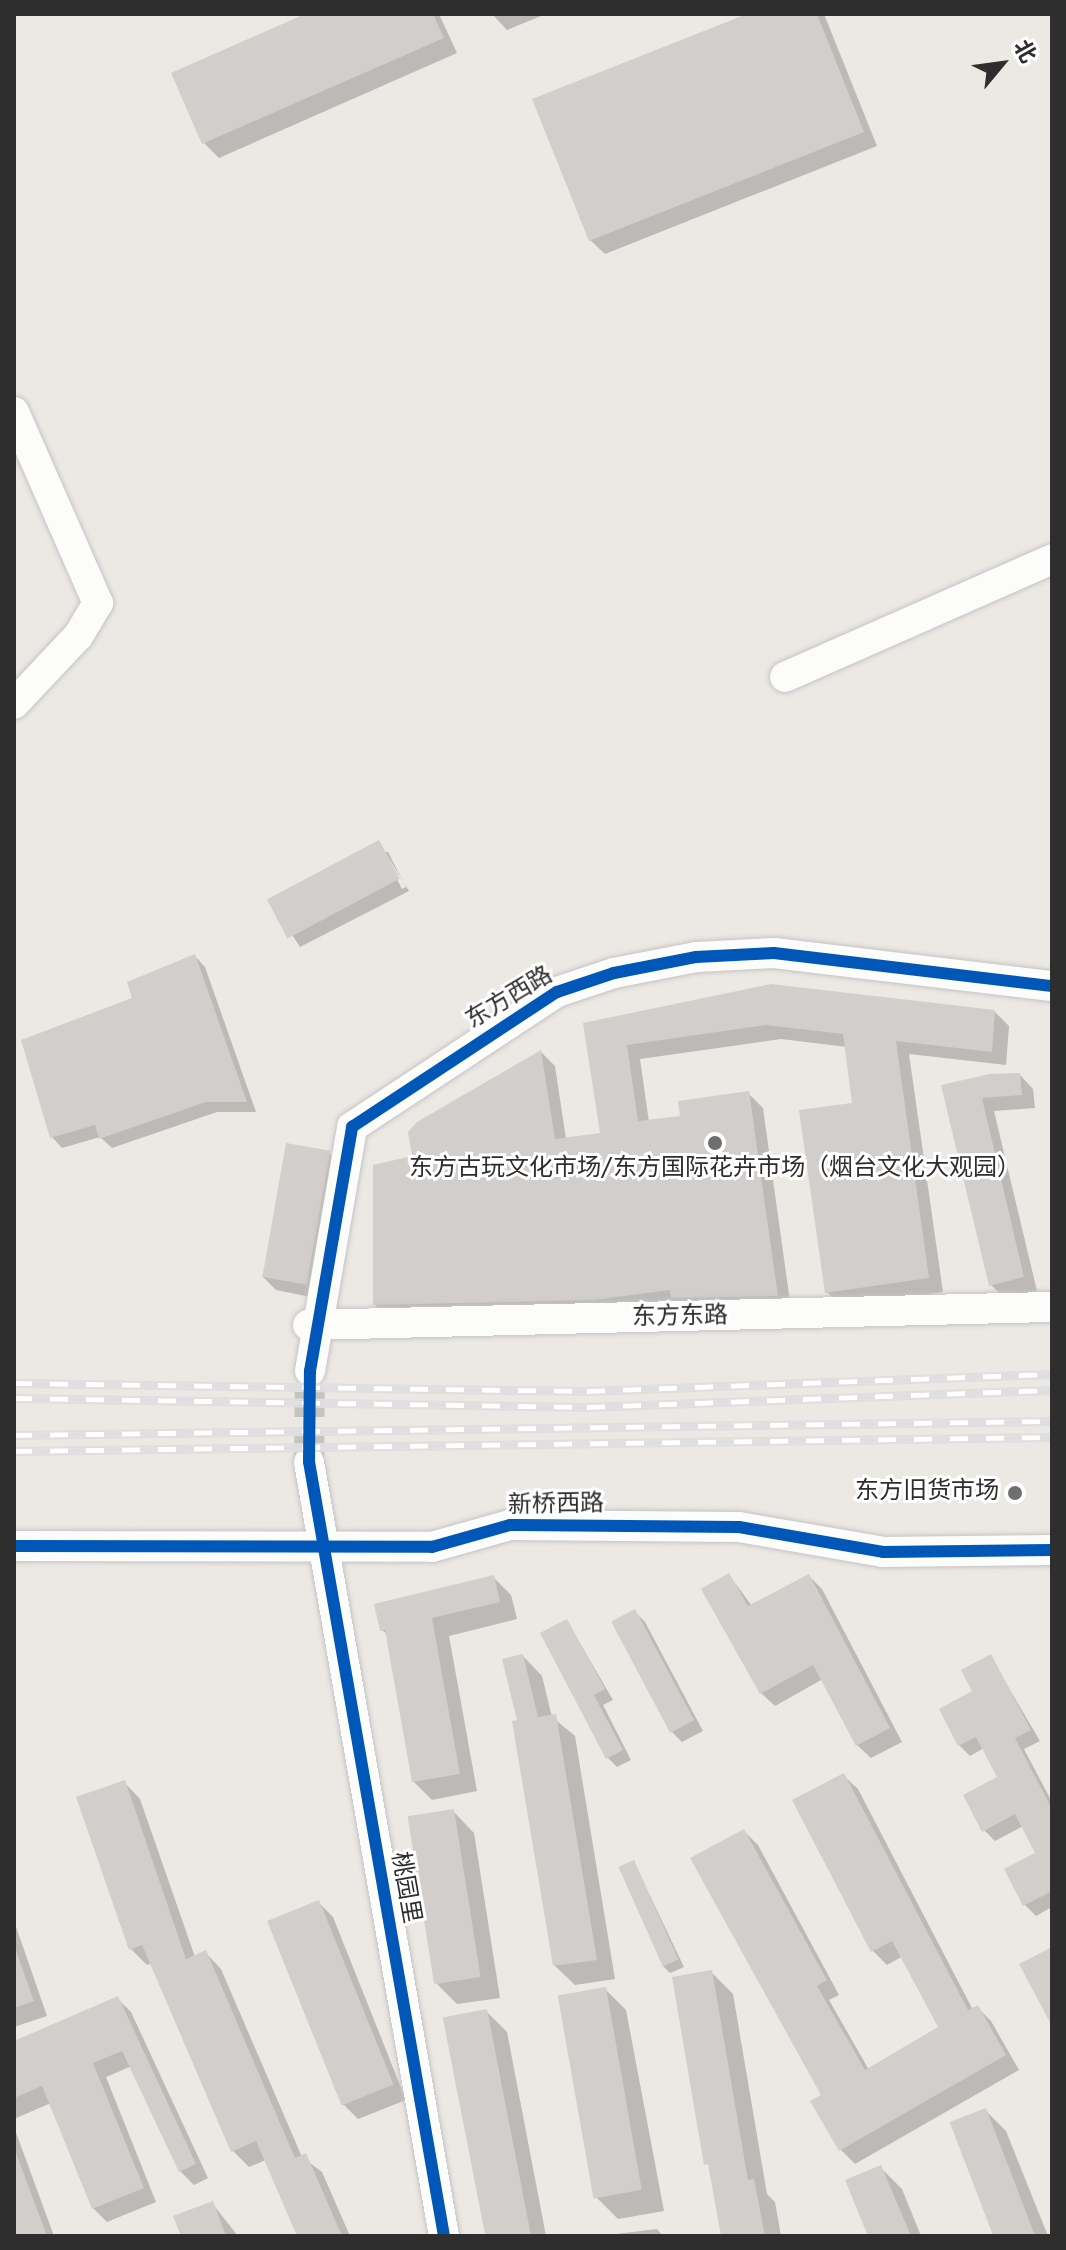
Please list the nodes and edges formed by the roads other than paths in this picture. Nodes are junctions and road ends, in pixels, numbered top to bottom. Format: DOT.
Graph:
graph roads {
  1 [pos="14,412"];
  2 [pos="1052,559"];
  3 [pos="785,677"];
  4 [pos="14,704"];
  5 [pos="1052,986"];
  6 [pos="1052,1307"];
  7 [pos="312,1325"];
  8 [pos="310,1371"];
  9 [pos="309,1462"];
  10 [pos="14,1546"];
  11 [pos="321,1547"];
  12 [pos="1052,1550"];
  13 [pos="444,2236"];
  1 -- 4 [label="street"];
  2 -- 3 [label="street"];
  5 -- 7 [label="street, 东方西路"];
  6 -- 7 [label="street, 东方东路"];
  7 -- 8 [label="street, 东方西路"];
  9 -- 11 [label="street"];
  10 -- 11 [label="street, 新桥西路"];
  11 -- 12 [label="street, 新桥西路"];
  11 -- 13 [label="street, 桃园里"];
}
